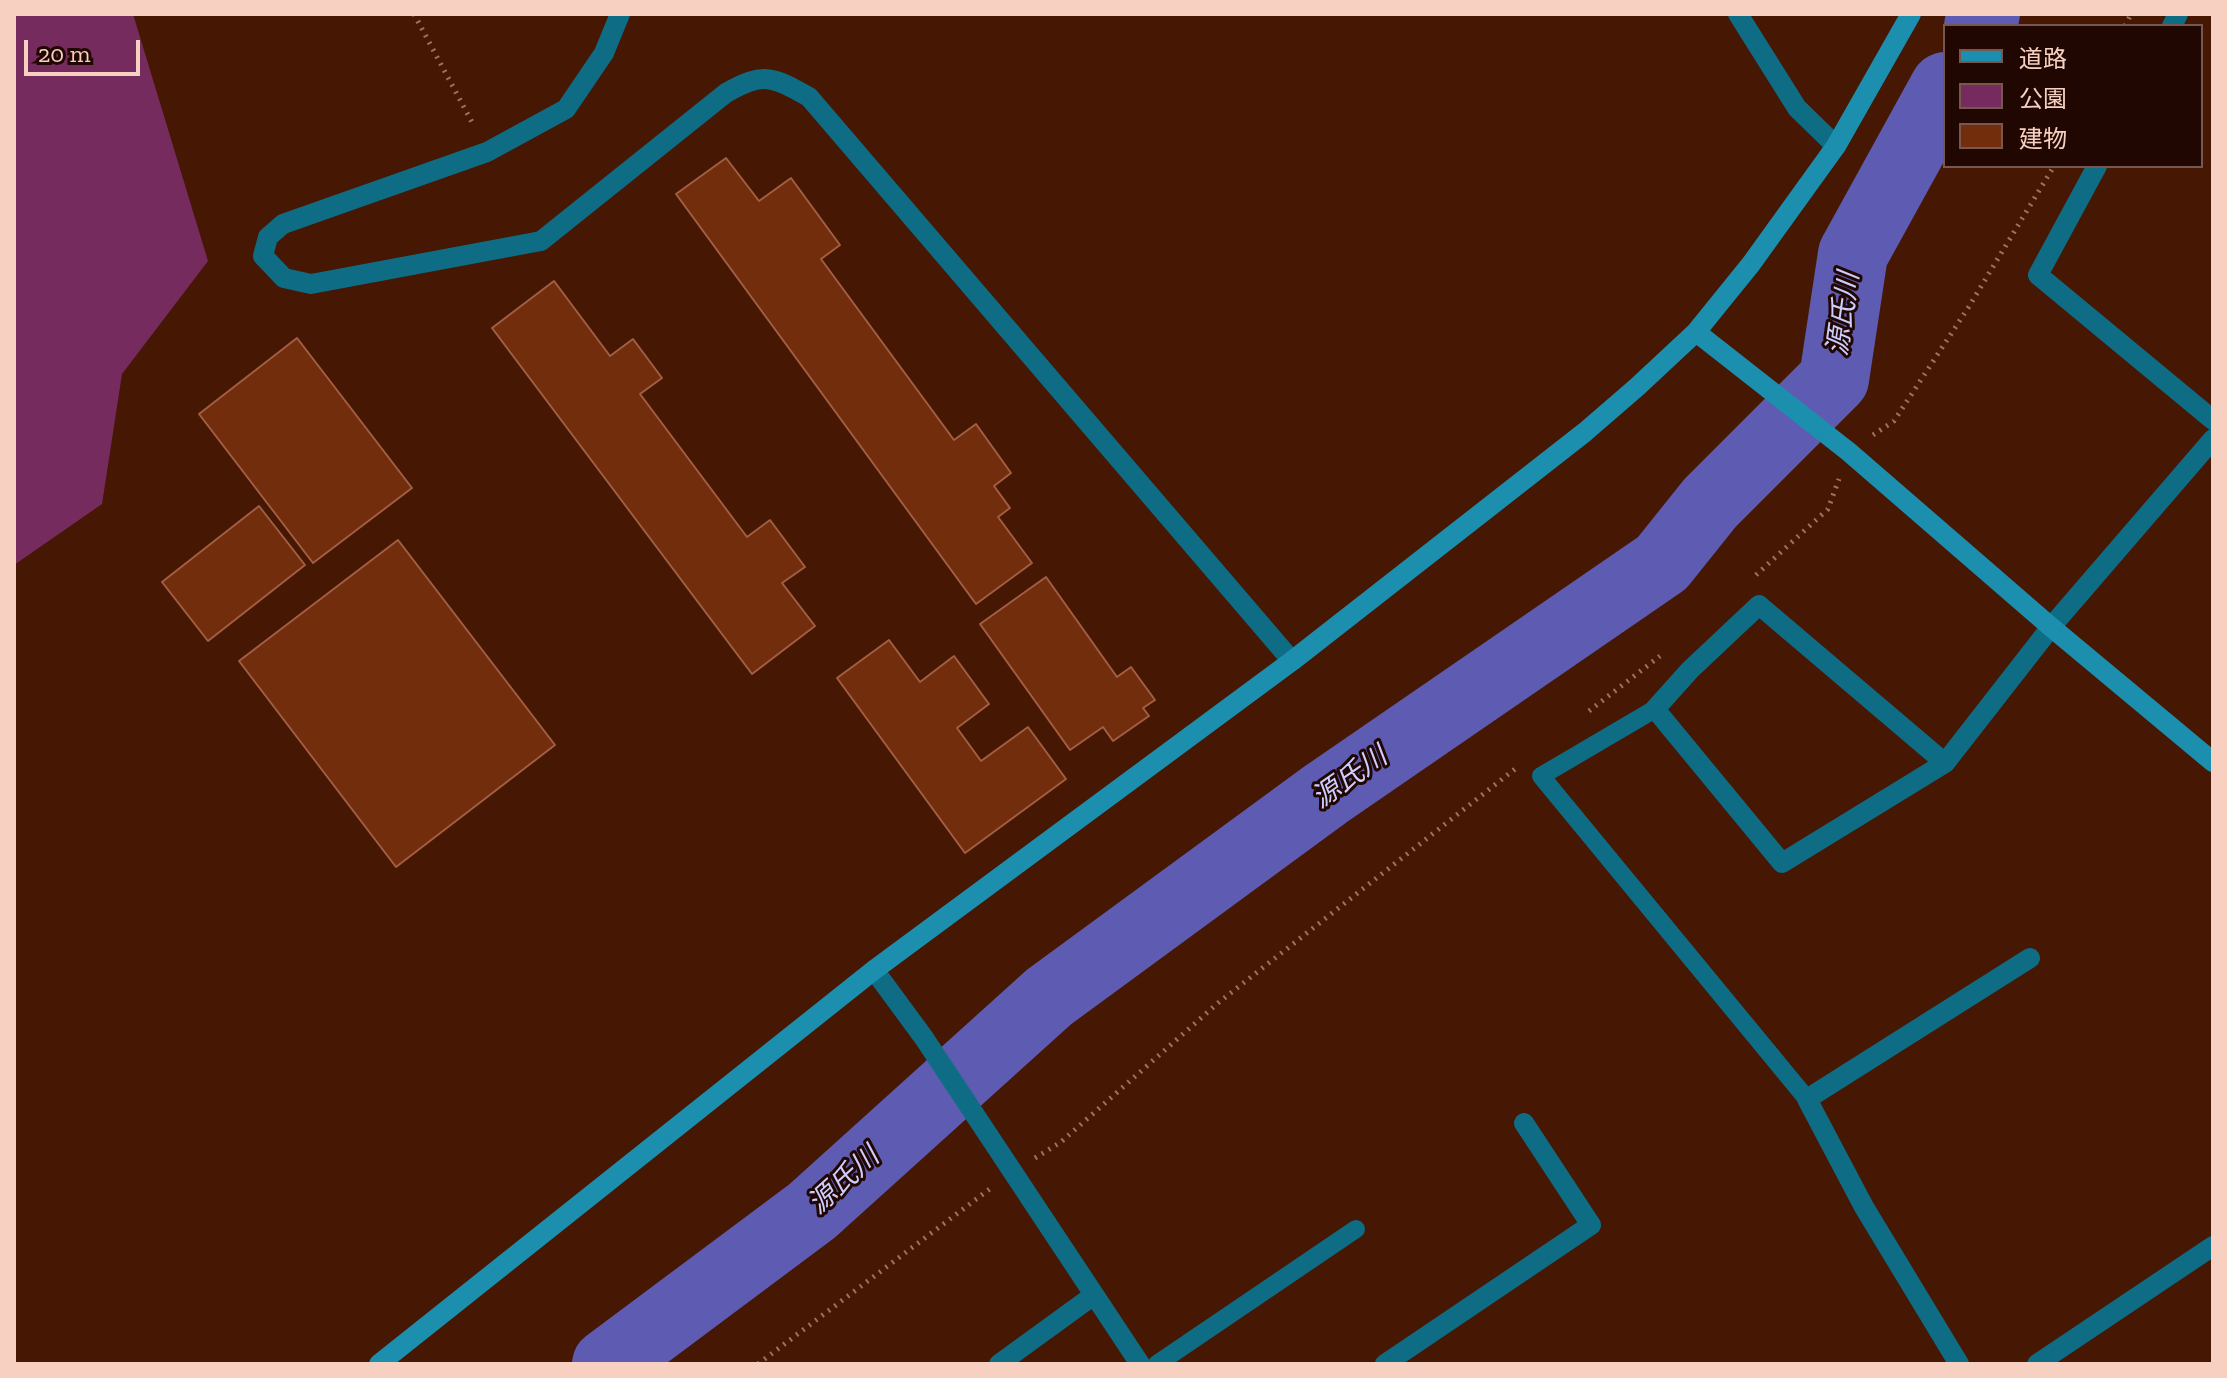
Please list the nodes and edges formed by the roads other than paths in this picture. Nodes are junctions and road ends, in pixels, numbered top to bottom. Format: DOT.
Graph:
graph roads {
  1 [pos="620,14"];
  2 [pos="1738,14"];
  3 [pos="1911,14"];
  4 [pos="1836,146"];
  5 [pos="2096,168"];
  6 [pos="1696,332"];
  7 [pos="2213,420"];
  8 [pos="2213,439"];
  9 [pos="2051,627"];
  10 [pos="1292,661"];
  11 [pos="1655,709"];
  12 [pos="2213,762"];
  13 [pos="1945,763"];
  14 [pos="2030,958"];
  15 [pos="874,970"];
  16 [pos="1807,1099"];
  17 [pos="1524,1123"];
  18 [pos="1356,1229"];
  19 [pos="2213,1246"];
  20 [pos="1094,1295"];
  21 [pos="379,1364"];
  22 [pos="999,1364"];
  23 [pos="1140,1364"];
  24 [pos="1157,1364"];
  25 [pos="1385,1364"];
  26 [pos="1959,1364"];
  27 [pos="2037,1364"];
  1 -- 10 [label="street"];
  2 -- 4 [label="street"];
  3 -- 4 [label="street"];
  4 -- 6 [label="street"];
  5 -- 7 [label="street"];
  6 -- 9 [label="street"];
  6 -- 10 [label="street"];
  8 -- 9 [label="street"];
  9 -- 12 [label="street"];
  9 -- 13 [label="street"];
  10 -- 15 [label="street"];
  11 -- 13 [label="street"];
  11 -- 13 [label="street"];
  11 -- 16 [label="lane"];
  14 -- 16 [label="street"];
  15 -- 20 [label="street"];
  15 -- 21 [label="street"];
  16 -- 26 [label="street"];
  17 -- 25 [label="street"];
  18 -- 24 [label="lane"];
  19 -- 27 [label="street"];
  20 -- 22 [label="street"];
  20 -- 23 [label="street"];
}
